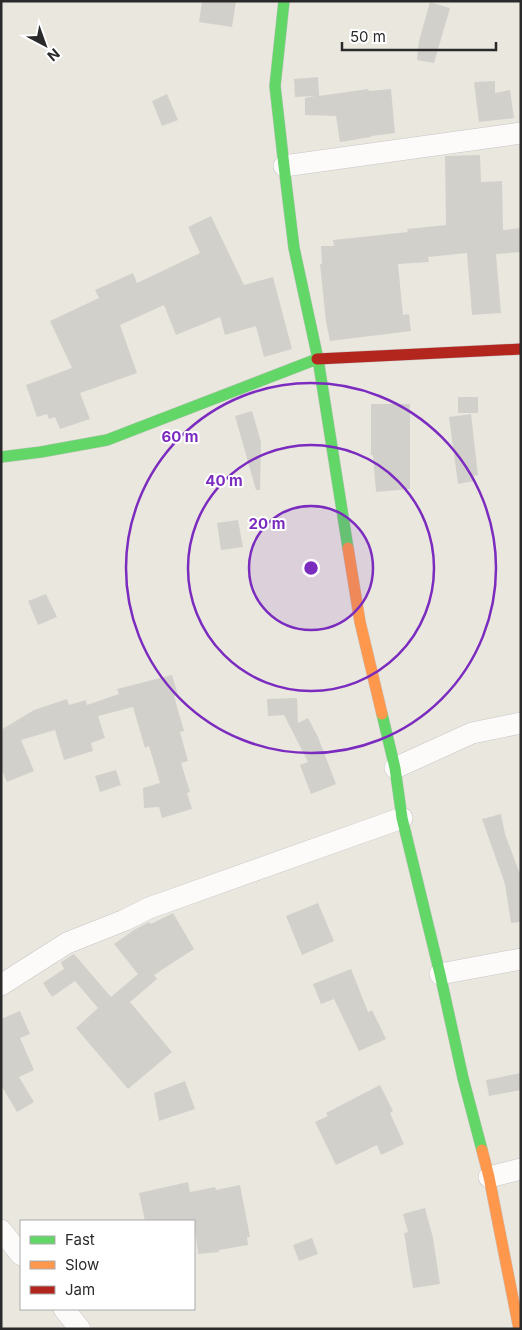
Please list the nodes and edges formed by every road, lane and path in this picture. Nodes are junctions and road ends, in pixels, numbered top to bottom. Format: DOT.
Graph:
graph roads {
  1 [pos="284,1"];
  2 [pos="521,133"];
  3 [pos="284,166"];
  4 [pos="521,349"];
  5 [pos="318,359"];
  6 [pos="1,457"];
  7 [pos="521,723"];
  8 [pos="396,768"];
  9 [pos="402,818"];
  10 [pos="521,959"];
  11 [pos="440,974"];
  12 [pos="1,985"];
  13 [pos="521,1169"];
  14 [pos="489,1177"];
  15 [pos="1,1230"];
  16 [pos="20,1254"];
  17 [pos="65,1310"];
  18 [pos="80,1329"];
  19 [pos="519,1329"];
  1 -- 3 [label="street"];
  2 -- 3 [label="street"];
  3 -- 5 [label="street"];
  4 -- 5 [label="street"];
  5 -- 6 [label="street"];
  5 -- 8 [label="street"];
  7 -- 8 [label="street"];
  8 -- 9 [label="street"];
  9 -- 11 [label="street"];
  9 -- 12 [label="street"];
  10 -- 11 [label="street"];
  11 -- 14 [label="street"];
  13 -- 14 [label="street"];
  14 -- 19 [label="street"];
  15 -- 16 [label="street"];
  17 -- 18 [label="street"];
}
